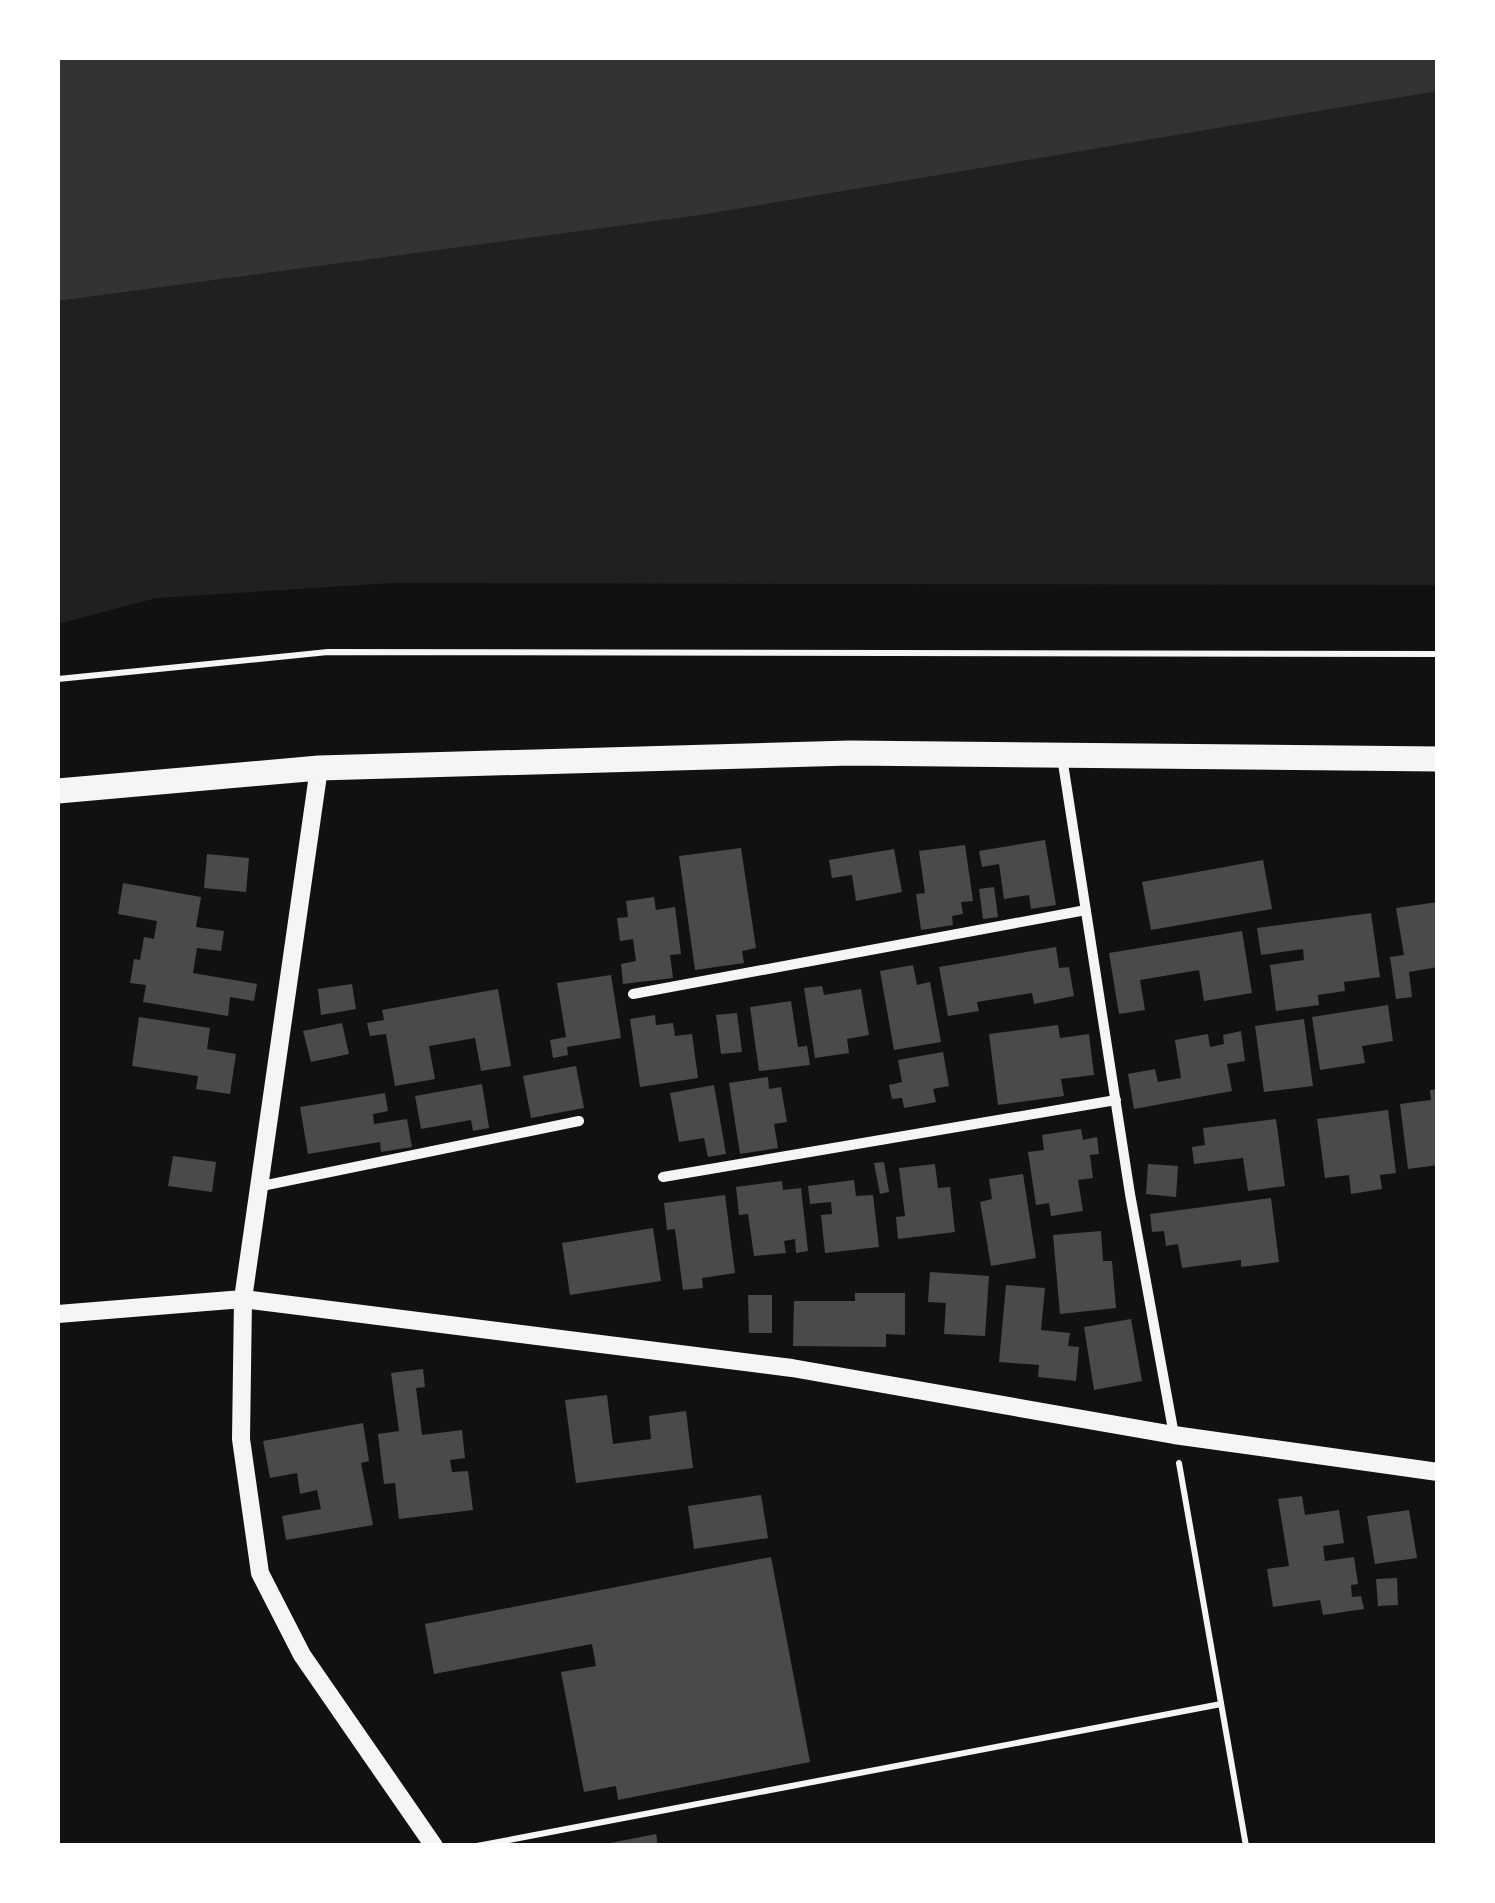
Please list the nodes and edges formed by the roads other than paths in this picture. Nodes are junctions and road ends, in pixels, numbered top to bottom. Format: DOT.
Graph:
graph roads {
  1 [pos="1062,757"];
  2 [pos="1438,758"];
  3 [pos="319,768"];
  4 [pos="58,792"];
  5 [pos="1086,910"];
  6 [pos="633,994"];
  7 [pos="1116,1100"];
  8 [pos="579,1121"];
  9 [pos="663,1177"];
  10 [pos="257,1187"];
  11 [pos="243,1299"];
  12 [pos="58,1314"];
  13 [pos="1174,1435"];
  14 [pos="1438,1472"];
  15 [pos="434,1846"];
  1 -- 2 [label="main road"];
  1 -- 3 [label="main road"];
  1 -- 5 [label="street"];
  3 -- 4 [label="main road"];
  3 -- 10 [label="street"];
  5 -- 6 [label="street"];
  5 -- 7 [label="street"];
  7 -- 9 [label="street"];
  7 -- 13 [label="street"];
  8 -- 10 [label="street"];
  10 -- 11 [label="street"];
  11 -- 12 [label="street"];
  11 -- 13 [label="street"];
  11 -- 15 [label="street"];
  13 -- 14 [label="street"];
}
